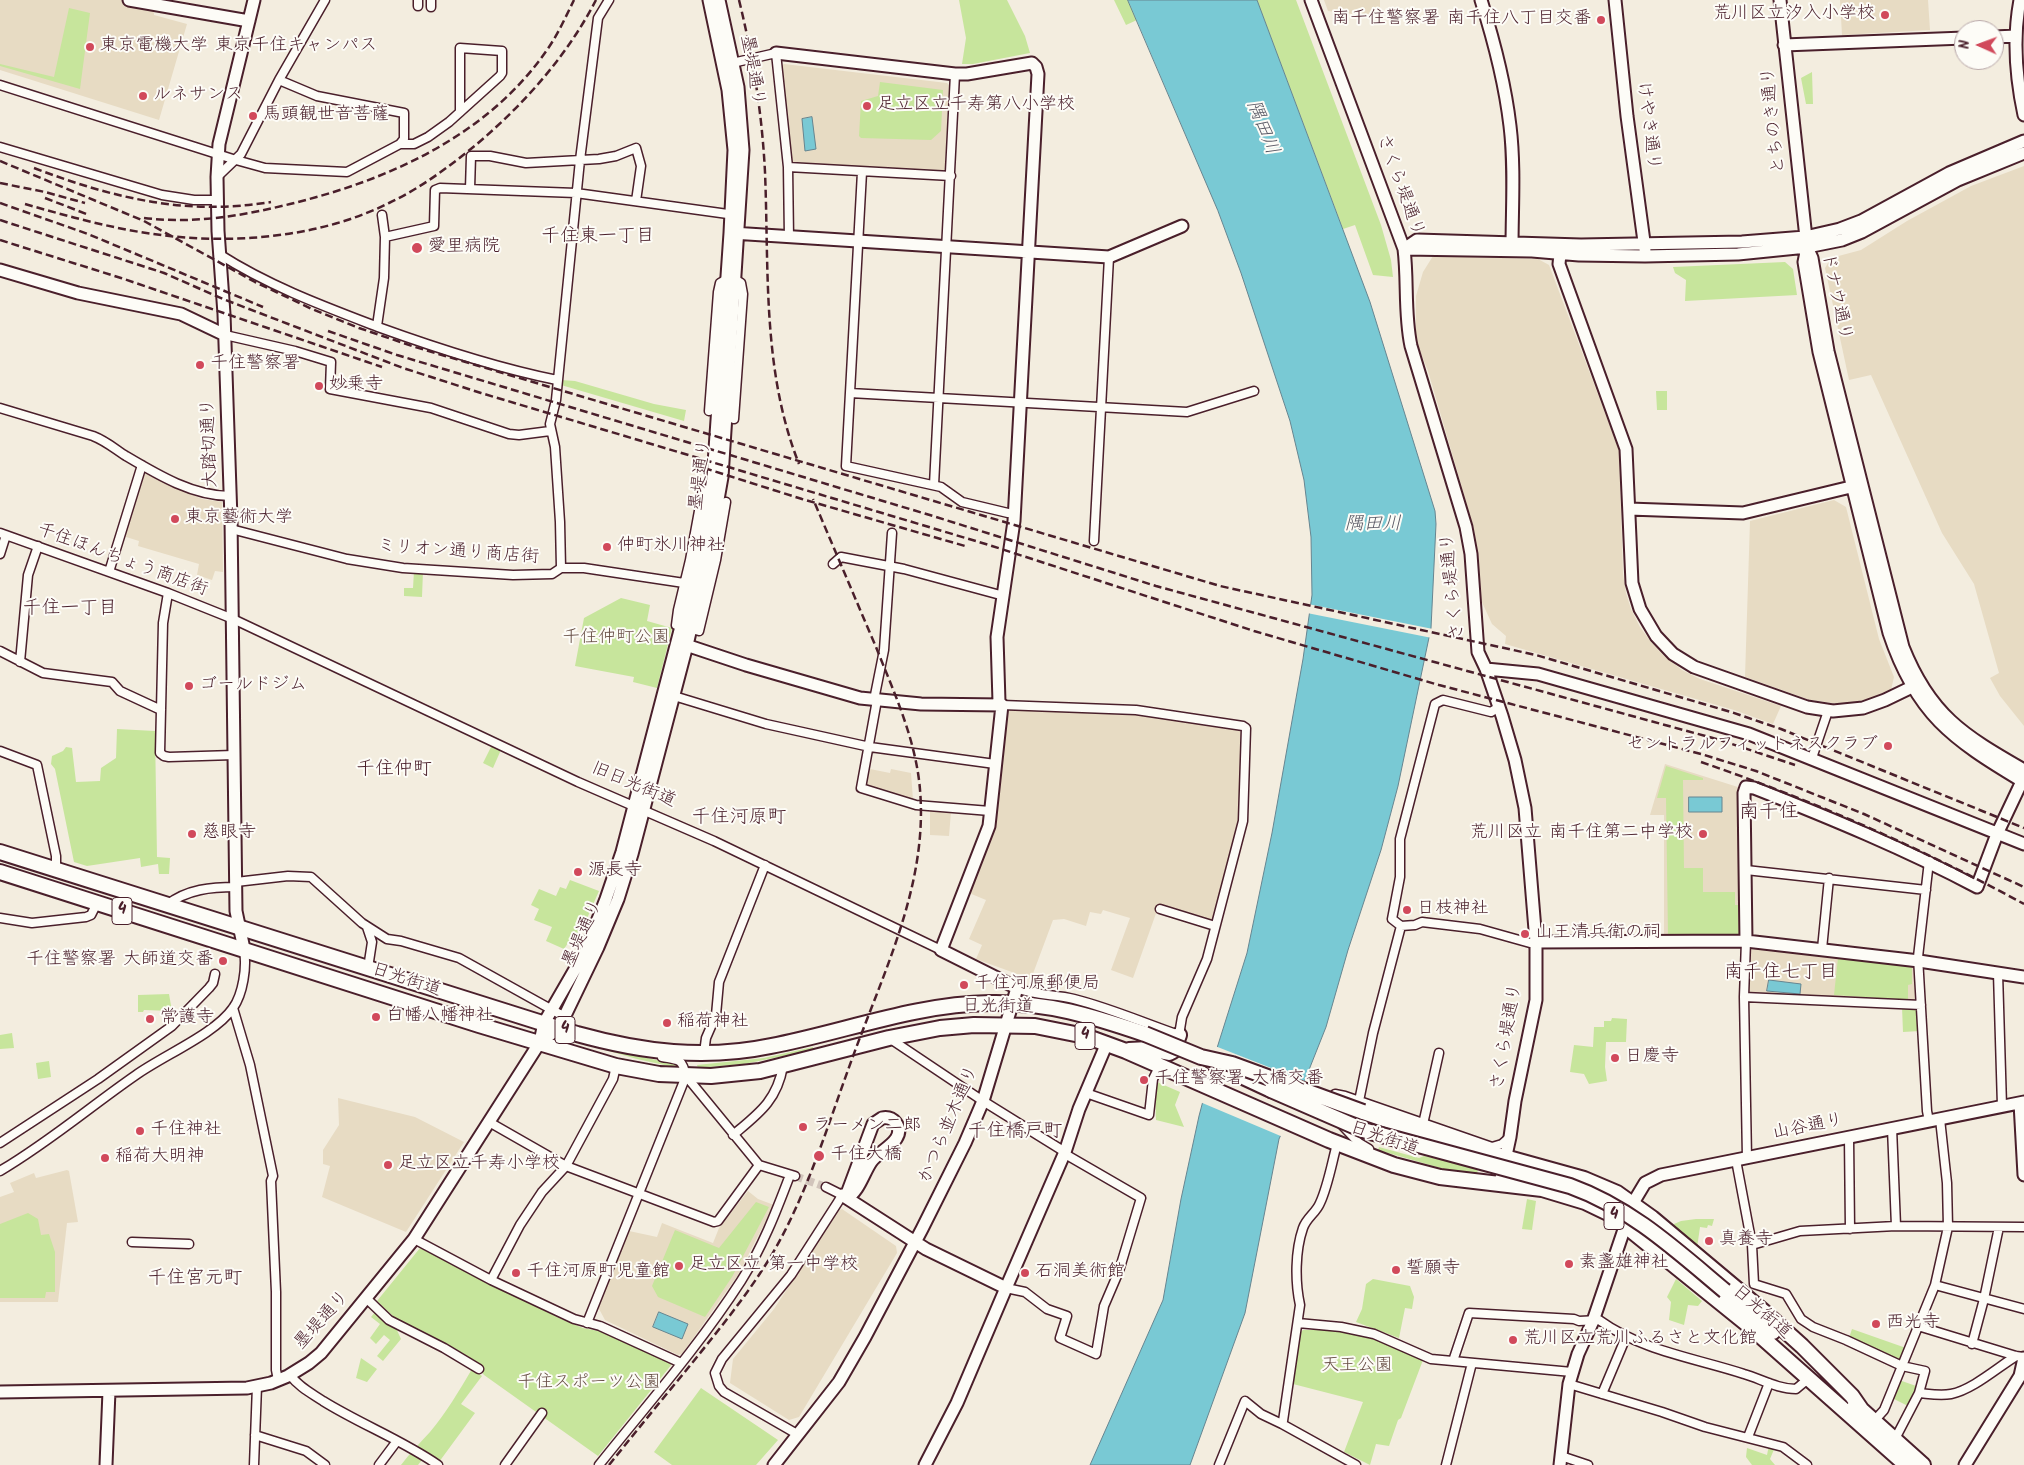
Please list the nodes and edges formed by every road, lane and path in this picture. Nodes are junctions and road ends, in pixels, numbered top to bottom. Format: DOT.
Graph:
graph roads {
  1 [pos="129,0"];
  2 [pos="254,0"];
  3 [pos="325,0"];
  4 [pos="609,0"];
  5 [pos="709,0"];
  6 [pos="719,0"];
  7 [pos="1310,0"];
  8 [pos="1482,0"];
  9 [pos="1615,0"];
  10 [pos="1780,0"];
  11 [pos="2020,0"];
  12 [pos="183,5"];
  13 [pos="249,21"];
  14 [pos="2016,36"];
  15 [pos="2004,37"];
  16 [pos="1954,38"];
  17 [pos="1784,45"];
  18 [pos="776,53"];
  19 [pos="728,64"];
  20 [pos="955,74"];
  21 [pos="279,80"];
  22 [pos="0,85"];
  23 [pos="460,112"];
  24 [pos="2024,115"];
  25 [pos="2024,141"];
  26 [pos="400,144"];
  27 [pos="0,147"];
  28 [pos="2024,153"];
  29 [pos="218,154"];
  30 [pos="236,160"];
  31 [pos="580,160"];
  32 [pos="788,167"];
  33 [pos="862,172"];
  34 [pos="951,176"];
  35 [pos="218,178"];
  36 [pos="470,189"];
  37 [pos="576,194"];
  38 [pos="217,200"];
  39 [pos="636,201"];
  40 [pos="382,215"];
  41 [pos="736,215"];
  42 [pos="1182,226"];
  43 [pos="734,234"];
  44 [pos="385,237"];
  45 [pos="789,238"];
  46 [pos="858,242"];
  47 [pos="1806,242"];
  48 [pos="1645,244"];
  49 [pos="1512,246"];
  50 [pos="947,248"];
  51 [pos="1404,249"];
  52 [pos="1028,252"];
  53 [pos="219,254"];
  54 [pos="1560,254"];
  55 [pos="1645,256"];
  56 [pos="1109,257"];
  57 [pos="0,270"];
  58 [pos="731,280"];
  59 [pos="377,326"];
  60 [pos="225,335"];
  61 [pos="557,380"];
  62 [pos="1254,391"];
  63 [pos="850,393"];
  64 [pos="938,398"];
  65 [pos="1019,403"];
  66 [pos="0,408"];
  67 [pos="1101,408"];
  68 [pos="710,411"];
  69 [pos="734,419"];
  70 [pos="550,431"];
  71 [pos="142,465"];
  72 [pos="934,485"];
  73 [pos="1856,486"];
  74 [pos="703,489"];
  75 [pos="230,496"];
  76 [pos="726,502"];
  77 [pos="1629,509"];
  78 [pos="1008,513"];
  79 [pos="231,530"];
  80 [pos="892,533"];
  81 [pos="3,534"];
  82 [pos="1094,541"];
  83 [pos="38,546"];
  84 [pos="0,554"];
  85 [pos="833,564"];
  86 [pos="891,565"];
  87 [pos="561,568"];
  88 [pos="109,572"];
  89 [pos="684,583"];
  90 [pos="168,593"];
  91 [pos="1004,596"];
  92 [pos="233,619"];
  93 [pos="686,628"];
  94 [pos="682,644"];
  95 [pos="0,651"];
  96 [pos="20,662"];
  97 [pos="1486,669"];
  98 [pos="1912,686"];
  99 [pos="674,696"];
  100 [pos="876,700"];
  101 [pos="1002,706"];
  102 [pos="1499,707"];
  103 [pos="161,710"];
  104 [pos="1828,711"];
  105 [pos="870,747"];
  106 [pos="0,752"];
  107 [pos="234,755"];
  108 [pos="1812,758"];
  109 [pos="995,764"];
  110 [pos="2024,777"];
  111 [pos="639,808"];
  112 [pos="990,811"];
  113 [pos="1997,834"];
  114 [pos="2024,844"];
  115 [pos="0,852"];
  116 [pos="1929,861"];
  117 [pos="765,865"];
  118 [pos="56,869"];
  119 [pos="1746,870"];
  120 [pos="0,872"];
  121 [pos="1829,878"];
  122 [pos="236,885"];
  123 [pos="1926,890"];
  124 [pos="97,903"];
  125 [pos="167,905"];
  126 [pos="1160,909"];
  127 [pos="0,918"];
  128 [pos="1215,926"];
  129 [pos="1401,926"];
  130 [pos="238,927"];
  131 [pos="367,927"];
  132 [pos="387,939"];
  133 [pos="1746,941"];
  134 [pos="372,942"];
  135 [pos="1536,942"];
  136 [pos="244,949"];
  137 [pos="941,950"];
  138 [pos="1822,950"];
  139 [pos="1919,961"];
  140 [pos="368,968"];
  141 [pos="1998,973"];
  142 [pos="215,974"];
  143 [pos="2024,977"];
  144 [pos="1017,988"];
  145 [pos="1744,997"];
  146 [pos="1012,1003"];
  147 [pos="1921,1005"];
  148 [pos="233,1008"];
  149 [pos="552,1010"];
  150 [pos="562,1022"];
  151 [pos="544,1023"];
  152 [pos="1006,1025"];
  153 [pos="1179,1035"];
  154 [pos="889,1038"];
  155 [pos="540,1042"];
  156 [pos="1107,1043"];
  157 [pos="638,1049"];
  158 [pos="1126,1051"];
  159 [pos="1439,1052"];
  160 [pos="704,1053"];
  161 [pos="1200,1057"];
  162 [pos="616,1066"];
  163 [pos="783,1066"];
  164 [pos="1160,1066"];
  165 [pos="686,1076"];
  166 [pos="1086,1093"];
  167 [pos="983,1101"];
  168 [pos="2022,1102"];
  169 [pos="1361,1106"];
  170 [pos="2002,1106"];
  171 [pos="1935,1120"];
  172 [pos="489,1122"];
  173 [pos="1423,1124"];
  174 [pos="1892,1128"];
  175 [pos="733,1135"];
  176 [pos="1510,1137"];
  177 [pos="1848,1138"];
  178 [pos="0,1143"];
  179 [pos="1337,1144"];
  180 [pos="1065,1153"];
  181 [pos="1505,1157"];
  182 [pos="1741,1159"];
  183 [pos="759,1165"];
  184 [pos="1394,1165"];
  185 [pos="566,1166"];
  186 [pos="0,1171"];
  187 [pos="2024,1175"];
  188 [pos="1500,1183"];
  189 [pos="826,1187"];
  190 [pos="638,1193"];
  191 [pos="844,1196"];
  192 [pos="1633,1203"];
  193 [pos="1625,1224"];
  194 [pos="1896,1226"];
  195 [pos="1948,1227"];
  196 [pos="2024,1227"];
  197 [pos="1999,1228"];
  198 [pos="1850,1229"];
  199 [pos="414,1239"];
  200 [pos="132,1242"];
  201 [pos="915,1243"];
  202 [pos="189,1244"];
  203 [pos="1752,1245"];
  204 [pos="490,1280"];
  205 [pos="1935,1285"];
  206 [pos="1006,1288"];
  207 [pos="366,1298"];
  208 [pos="1984,1299"];
  209 [pos="2024,1309"];
  210 [pos="1593,1320"];
  211 [pos="587,1322"];
  212 [pos="1298,1324"];
  213 [pos="1918,1326"];
  214 [pos="1626,1337"];
  215 [pos="1972,1344"];
  216 [pos="2021,1357"];
  217 [pos="1453,1361"];
  218 [pos="681,1363"];
  219 [pos="1472,1363"];
  220 [pos="1902,1366"];
  221 [pos="480,1369"];
  222 [pos="1572,1372"];
  223 [pos="290,1375"];
  224 [pos="2022,1377"];
  225 [pos="1808,1379"];
  226 [pos="278,1380"];
  227 [pos="1769,1383"];
  228 [pos="1569,1384"];
  229 [pos="257,1386"];
  230 [pos="110,1391"];
  231 [pos="0,1392"];
  232 [pos="1919,1393"];
  233 [pos="1602,1394"];
  234 [pos="1861,1409"];
  235 [pos="542,1413"];
  236 [pos="1874,1421"];
  237 [pos="1282,1424"];
  238 [pos="797,1434"];
  239 [pos="255,1435"];
  240 [pos="1748,1437"];
  241 [pos="1895,1440"];
  242 [pos="397,1441"];
  243 [pos="1561,1461"];
  244 [pos="106,1465"];
  245 [pos="254,1465"];
  246 [pos="324,1465"];
  247 [pos="379,1465"];
  248 [pos="438,1465"];
  249 [pos="505,1465"];
  250 [pos="599,1465"];
  251 [pos="774,1465"];
  252 [pos="926,1465"];
  253 [pos="1219,1465"];
  254 [pos="1356,1465"];
  255 [pos="1446,1465"];
  256 [pos="1588,1465"];
  257 [pos="1808,1465"];
  258 [pos="1906,1465"];
  259 [pos="1923,1465"];
  260 [pos="1966,1465"];
  1 -- 12 [label="street"];
  2 -- 13 [label="street, 大踏切通り"];
  3 -- 21 [label="street"];
  4 -- 31 [label="street"];
  5 -- 19 [label="street, 墨堤通り"];
  6 -- 19 [label="street, 墨堤通り"];
  7 -- 51 [label="street, さくら堤通り"];
  8 -- 49 [label="street"];
  9 -- 48 [label="street, けやき通り"];
  10 -- 17 [label="street, とちのき通り"];
  11 -- 14 [label="street"];
  12 -- 13 [label="street"];
  13 -- 29 [label="street, 大踏切通り"];
  14 -- 15 [label="street"];
  14 -- 24 [label="street"];
  16 -- 17 [label="street"];
  17 -- 47 [label="street, とちのき通り"];
  18 -- 19 [label="street"];
  18 -- 20 [label="street"];
  18 -- 32 [label="street"];
  19 -- 41 [label="street, 墨堤通り"];
  20 -- 34 [label="street"];
  20 -- 52 [label="street"];
  21 -- 26 [label="street"];
  21 -- 30 [label="street"];
  22 -- 29 [label="street"];
  23 -- 23 [label="street"];
  23 -- 26 [label="street"];
  25 -- 47 [label="street"];
  26 -- 30 [label="street"];
  27 -- 38 [label="street"];
  28 -- 47 [label="street"];
  29 -- 30 [label="street"];
  29 -- 35 [label="street, 大踏切通り"];
  30 -- 35 [label="street"];
  31 -- 36 [label="street"];
  31 -- 37 [label="street"];
  31 -- 39 [label="street"];
  32 -- 33 [label="street"];
  32 -- 45 [label="street"];
  33 -- 34 [label="street"];
  33 -- 46 [label="street"];
  34 -- 50 [label="street"];
  35 -- 38 [label="street, 大踏切通り"];
  36 -- 37 [label="street"];
  36 -- 44 [label="street"];
  37 -- 39 [label="street"];
  37 -- 61 [label="street"];
  38 -- 53 [label="street, 大踏切通り"];
  39 -- 41 [label="street"];
  40 -- 44 [label="street"];
  41 -- 43 [label="street, 墨堤通り"];
  42 -- 56 [label="street"];
  43 -- 45 [label="street"];
  43 -- 58 [label="street, 墨堤通り"];
  44 -- 59 [label="street"];
  45 -- 46 [label="street"];
  46 -- 50 [label="street"];
  46 -- 63 [label="street"];
  47 -- 48 [label="street"];
  47 -- 55 [label="street"];
  47 -- 73 [label="street, ドナウ通り"];
  48 -- 49 [label="street"];
  48 -- 55 [label="street, けやき通り"];
  49 -- 51 [label="street"];
  49 -- 54 [label="street"];
  50 -- 52 [label="street"];
  50 -- 64 [label="street"];
  51 -- 97 [label="street, さくら堤通り"];
  52 -- 56 [label="street"];
  52 -- 65 [label="street"];
  53 -- 59 [label="street"];
  53 -- 60 [label="street, 大踏切通り"];
  54 -- 55 [label="street"];
  54 -- 77 [label="street"];
  56 -- 67 [label="street"];
  57 -- 60 [label="street"];
  58 -- 68 [label="street"];
  58 -- 69 [label="street"];
  58 -- 93 [label="street, 墨堤通り"];
  59 -- 61 [label="street"];
  60 -- 70 [label="street"];
  60 -- 75 [label="street, 大踏切通り"];
  61 -- 70 [label="street"];
  62 -- 67 [label="street"];
  63 -- 64 [label="street"];
  63 -- 72 [label="street"];
  64 -- 65 [label="street"];
  64 -- 72 [label="street"];
  65 -- 67 [label="street"];
  65 -- 91 [label="street"];
  66 -- 71 [label="street"];
  67 -- 82 [label="street"];
  70 -- 87 [label="street"];
  71 -- 75 [label="street"];
  71 -- 88 [label="street"];
  72 -- 78 [label="street"];
  73 -- 77 [label="street"];
  73 -- 98 [label="street, ドナウ通り"];
  73 -- 110 [label="street, ドナウ通り"];
  74 -- 89 [label="street"];
  75 -- 79 [label="street, 大踏切通り"];
  76 -- 93 [label="street"];
  77 -- 104 [label="street"];
  79 -- 87 [label="street, ミリオン通り商店街"];
  79 -- 92 [label="street, 大踏切通り"];
  80 -- 86 [label="street"];
  81 -- 83 [label="street, 千住ほんちょう商店街"];
  81 -- 84 [label="street"];
  83 -- 88 [label="street, 千住ほんちょう商店街"];
  83 -- 96 [label="street"];
  85 -- 86 [label="street"];
  86 -- 91 [label="street"];
  86 -- 100 [label="street"];
  87 -- 89 [label="street, ミリオン通り商店街"];
  88 -- 90 [label="street, 千住ほんちょう商店街"];
  89 -- 93 [label="street"];
  90 -- 92 [label="street, 千住ほんちょう商店街"];
  90 -- 103 [label="street"];
  91 -- 101 [label="street"];
  92 -- 107 [label="street, 大踏切通り"];
  92 -- 111 [label="street, 旧日光街道"];
  93 -- 94 [label="street, 墨堤通り"];
  94 -- 99 [label="street, 墨堤通り"];
  94 -- 100 [label="street"];
  94 -- 111 [label="street, 墨堤通り"];
  95 -- 96 [label="street"];
  96 -- 103 [label="street"];
  97 -- 102 [label="street, さくら堤通り"];
  97 -- 108 [label="street"];
  98 -- 104 [label="street"];
  98 -- 110 [label="street, ドナウ通り"];
  99 -- 105 [label="street"];
  99 -- 111 [label="street, 墨堤通り"];
  100 -- 101 [label="street"];
  100 -- 105 [label="street"];
  101 -- 109 [label="street"];
  101 -- 128 [label="street"];
  102 -- 129 [label="street"];
  102 -- 135 [label="street, さくら堤通り"];
  103 -- 107 [label="street"];
  104 -- 108 [label="street"];
  105 -- 109 [label="street"];
  105 -- 112 [label="street"];
  106 -- 118 [label="street"];
  107 -- 122 [label="street, 大踏切通り"];
  108 -- 113 [label="street"];
  109 -- 112 [label="street"];
  110 -- 113 [label="street"];
  111 -- 117 [label="street, 旧日光街道"];
  111 -- 149 [label="street, 墨堤通り"];
  111 -- 150 [label="street, 墨堤通り"];
  112 -- 137 [label="street"];
  113 -- 114 [label="street"];
  113 -- 116 [label="street"];
  115 -- 118 [label="highway, 日光街道 / 4"];
  116 -- 119 [label="street"];
  116 -- 123 [label="street"];
  117 -- 137 [label="street, 旧日光街道"];
  117 -- 160 [label="street"];
  118 -- 125 [label="highway, 日光街道 / 4"];
  119 -- 121 [label="street"];
  119 -- 133 [label="street"];
  120 -- 124 [label="highway, 日光街道 / 4"];
  121 -- 123 [label="street"];
  121 -- 138 [label="street"];
  122 -- 125 [label="street"];
  122 -- 130 [label="street, 大踏切通り"];
  122 -- 131 [label="street"];
  123 -- 139 [label="street"];
  124 -- 127 [label="street"];
  124 -- 136 [label="highway, 日光街道 / 4"];
  125 -- 130 [label="highway, 日光街道 / 4"];
  126 -- 128 [label="street"];
  128 -- 153 [label="street"];
  129 -- 135 [label="street"];
  129 -- 169 [label="street"];
  130 -- 136 [label="street, 大踏切通り"];
  130 -- 140 [label="highway, 日光街道 / 4"];
  131 -- 132 [label="street"];
  131 -- 134 [label="street"];
  132 -- 134 [label="street"];
  132 -- 149 [label="street"];
  133 -- 135 [label="street"];
  133 -- 138 [label="street"];
  133 -- 145 [label="street"];
  134 -- 140 [label="street"];
  135 -- 176 [label="street, さくら堤通り"];
  136 -- 148 [label="street"];
  136 -- 155 [label="highway, 日光街道 / 4"];
  137 -- 144 [label="street, 旧日光街道"];
  138 -- 139 [label="street"];
  139 -- 141 [label="street"];
  139 -- 147 [label="street"];
  140 -- 151 [label="highway, 日光街道 / 4"];
  141 -- 143 [label="street"];
  141 -- 170 [label="street"];
  142 -- 178 [label="street"];
  144 -- 146 [label="street, かつら並木通り"];
  144 -- 153 [label="street"];
  145 -- 147 [label="street"];
  145 -- 182 [label="street"];
  146 -- 152 [label="street, かつら並木通り"];
  146 -- 160 [label="highway, 日光街道 / 4"];
  146 -- 161 [label="highway, 日光街道 / 4, bridge"];
  147 -- 171 [label="street"];
  148 -- 186 [label="street"];
  148 -- 226 [label="street"];
  149 -- 150 [label="street"];
  149 -- 151 [label="street, 墨堤通り"];
  150 -- 151 [label="highway, 日光街道 / 4"];
  150 -- 155 [label="street, 墨堤通り"];
  150 -- 157 [label="highway, 日光街道 / 4"];
  151 -- 155 [label="street, 墨堤通り"];
  152 -- 154 [label="highway, 日光街道 / 4"];
  152 -- 156 [label="highway, 日光街道 / 4"];
  152 -- 167 [label="street, かつら並木通り"];
  153 -- 158 [label="highway"];
  154 -- 163 [label="highway, 日光街道 / 4"];
  154 -- 167 [label="street"];
  155 -- 162 [label="highway, 日光街道 / 4"];
  155 -- 172 [label="street, 墨堤通り"];
  156 -- 158 [label="highway, 日光街道 / 4"];
  156 -- 166 [label="street"];
  157 -- 160 [label="highway, 日光街道 / 4"];
  157 -- 165 [label="street"];
  158 -- 164 [label="highway, 日光街道 / 4"];
  159 -- 173 [label="street"];
  161 -- 169 [label="highway, 日光街道 / 4, bridge"];
  161 -- 234 [label="highway, 日光街道 / 4, bridge"];
  162 -- 165 [label="highway, 日光街道 / 4"];
  162 -- 185 [label="street"];
  163 -- 165 [label="highway, 日光街道 / 4"];
  163 -- 175 [label="street"];
  164 -- 166 [label="street"];
  164 -- 179 [label="highway, 日光街道 / 4"];
  165 -- 175 [label="street"];
  165 -- 190 [label="street"];
  166 -- 180 [label="street"];
  167 -- 180 [label="street"];
  167 -- 201 [label="street, かつら並木通り"];
  168 -- 170 [label="street, 山谷通り"];
  168 -- 187 [label="street"];
  169 -- 173 [label="street"];
  169 -- 181 [label="highway, 日光街道 / 4"];
  169 -- 184 [label="street"];
  170 -- 171 [label="street, 山谷通り"];
  171 -- 174 [label="street, 山谷通り"];
  171 -- 195 [label="street"];
  172 -- 185 [label="street"];
  172 -- 199 [label="street, 墨堤通り"];
  173 -- 176 [label="street"];
  174 -- 177 [label="street, 山谷通り"];
  174 -- 194 [label="street"];
  175 -- 183 [label="street"];
  176 -- 181 [label="street, さくら堤通り"];
  177 -- 182 [label="street, 山谷通り"];
  177 -- 198 [label="street"];
  179 -- 184 [label="highway, 日光街道 / 4"];
  179 -- 212 [label="street"];
  180 -- 206 [label="street"];
  180 -- 206 [label="street"];
  181 -- 188 [label="street, さくら堤通り"];
  181 -- 192 [label="highway, 日光街道 / 4"];
  182 -- 192 [label="street, 山谷通り"];
  182 -- 203 [label="street"];
  183 -- 190 [label="street"];
  183 -- 218 [label="street"];
  184 -- 188 [label="highway, 日光街道 / 4"];
  185 -- 190 [label="street"];
  185 -- 204 [label="street"];
  188 -- 193 [label="highway, 日光街道 / 4"];
  189 -- 191 [label="street"];
  190 -- 211 [label="street"];
  191 -- 191 [label="street"];
  191 -- 201 [label="street"];
  191 -- 238 [label="street"];
  192 -- 193 [label="street, 山谷通り"];
  192 -- 234 [label="highway, 日光街道 / 4"];
  193 -- 210 [label="street, 山谷通り"];
  193 -- 225 [label="highway, 日光街道 / 4"];
  194 -- 195 [label="street"];
  194 -- 198 [label="street"];
  195 -- 197 [label="street"];
  195 -- 205 [label="street"];
  196 -- 197 [label="street"];
  197 -- 208 [label="street"];
  198 -- 203 [label="street"];
  199 -- 204 [label="street"];
  199 -- 207 [label="street, 墨堤通り"];
  200 -- 202 [label="street"];
  201 -- 206 [label="street"];
  201 -- 238 [label="street, かつら並木通り"];
  203 -- 220 [label="street"];
  204 -- 211 [label="street"];
  205 -- 208 [label="street"];
  205 -- 213 [label="street"];
  206 -- 252 [label="street"];
  207 -- 221 [label="street"];
  207 -- 223 [label="street, 墨堤通り"];
  208 -- 209 [label="street"];
  208 -- 215 [label="street"];
  210 -- 214 [label="street"];
  210 -- 217 [label="street"];
  210 -- 222 [label="street, 山谷通り"];
  211 -- 218 [label="street"];
  212 -- 217 [label="street"];
  212 -- 237 [label="street"];
  213 -- 215 [label="street"];
  213 -- 220 [label="street"];
  214 -- 227 [label="street"];
  214 -- 233 [label="street"];
  215 -- 216 [label="street"];
  216 -- 224 [label="street"];
  216 -- 232 [label="street"];
  217 -- 219 [label="street"];
  218 -- 250 [label="street"];
  219 -- 222 [label="street"];
  219 -- 255 [label="street"];
  220 -- 232 [label="street"];
  220 -- 236 [label="street"];
  222 -- 228 [label="street, 山谷通り"];
  223 -- 226 [label="street, 墨堤通り"];
  223 -- 242 [label="street"];
  224 -- 260 [label="street"];
  225 -- 227 [label="street"];
  225 -- 258 [label="highway, 日光街道 / 4"];
  226 -- 229 [label="street, 墨堤通り"];
  227 -- 240 [label="street"];
  228 -- 233 [label="street"];
  228 -- 243 [label="street, 山谷通り"];
  229 -- 230 [label="street, 墨堤通り"];
  229 -- 239 [label="street"];
  230 -- 231 [label="street, 墨堤通り"];
  230 -- 244 [label="street"];
  232 -- 241 [label="street"];
  233 -- 240 [label="street"];
  234 -- 236 [label="highway, 日光街道 / 4"];
  235 -- 249 [label="street"];
  236 -- 241 [label="highway, 日光街道 / 4"];
  237 -- 253 [label="street"];
  237 -- 254 [label="street"];
  238 -- 251 [label="street, かつら並木通り"];
  239 -- 245 [label="street"];
  239 -- 246 [label="street"];
  240 -- 257 [label="street"];
  241 -- 259 [label="highway, 日光街道 / 4"];
  242 -- 247 [label="street"];
  242 -- 248 [label="street"];
  243 -- 256 [label="street"];
}
